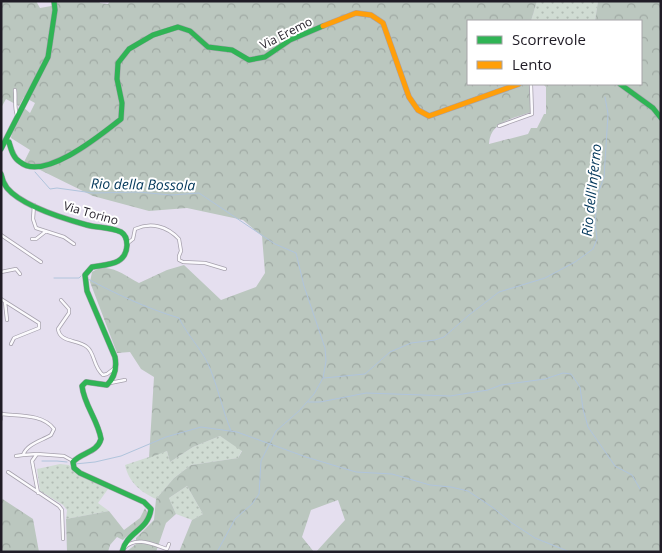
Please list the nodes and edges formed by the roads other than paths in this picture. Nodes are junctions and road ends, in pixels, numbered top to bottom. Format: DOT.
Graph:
graph roads {
  1 [pos="54,1"];
  2 [pos="516,85"];
  3 [pos="531,85"];
  4 [pos="621,85"];
  5 [pos="15,90"];
  6 [pos="17,115"];
  7 [pos="661,118"];
  8 [pos="499,126"];
  9 [pos="7,141"];
  10 [pos="1,149"];
  11 [pos="1,174"];
  12 [pos="34,205"];
  13 [pos="45,232"];
  14 [pos="1,235"];
  15 [pos="32,239"];
  16 [pos="128,243"];
  17 [pos="74,244"];
  18 [pos="41,262"];
  19 [pos="224,269"];
  20 [pos="1,272"];
  21 [pos="20,274"];
  22 [pos="1,299"];
  23 [pos="60,300"];
  24 [pos="5,302"];
  25 [pos="7,320"];
  26 [pos="11,344"];
  27 [pos="117,367"];
  28 [pos="125,380"];
  29 [pos="110,383"];
  30 [pos="2,413"];
  31 [pos="1,418"];
  32 [pos="38,454"];
  33 [pos="23,455"];
  34 [pos="16,456"];
  35 [pos="73,460"];
  36 [pos="8,472"];
  37 [pos="38,493"];
  38 [pos="64,539"];
  39 [pos="169,544"];
  40 [pos="122,550"];
  1 -- 6 [label="main road"];
  2 -- 9 [label="main road, Via Eremo"];
  3 -- 8 [label="street"];
  4 -- 7 [label="main road"];
  5 -- 6 [label="street"];
  6 -- 9 [label="main road"];
  9 -- 10 [label="main road"];
  11 -- 12 [label="main road, Via Torino"];
  12 -- 13 [label="street"];
  12 -- 16 [label="main road, Via Torino"];
  13 -- 15 [label="street"];
  13 -- 17 [label="street"];
  14 -- 18 [label="street"];
  16 -- 19 [label="street"];
  16 -- 27 [label="main road"];
  20 -- 21 [label="street"];
  22 -- 24 [label="street"];
  23 -- 27 [label="street"];
  24 -- 25 [label="street"];
  24 -- 26 [label="street"];
  27 -- 29 [label="main road"];
  28 -- 29 [label="street"];
  29 -- 35 [label="main road"];
  30 -- 31 [label="street"];
  30 -- 33 [label="street"];
  32 -- 33 [label="street"];
  32 -- 35 [label="street"];
  32 -- 37 [label="street"];
  33 -- 34 [label="street"];
  35 -- 40 [label="main road"];
  36 -- 37 [label="street"];
  37 -- 38 [label="street"];
  39 -- 40 [label="street"];
}
